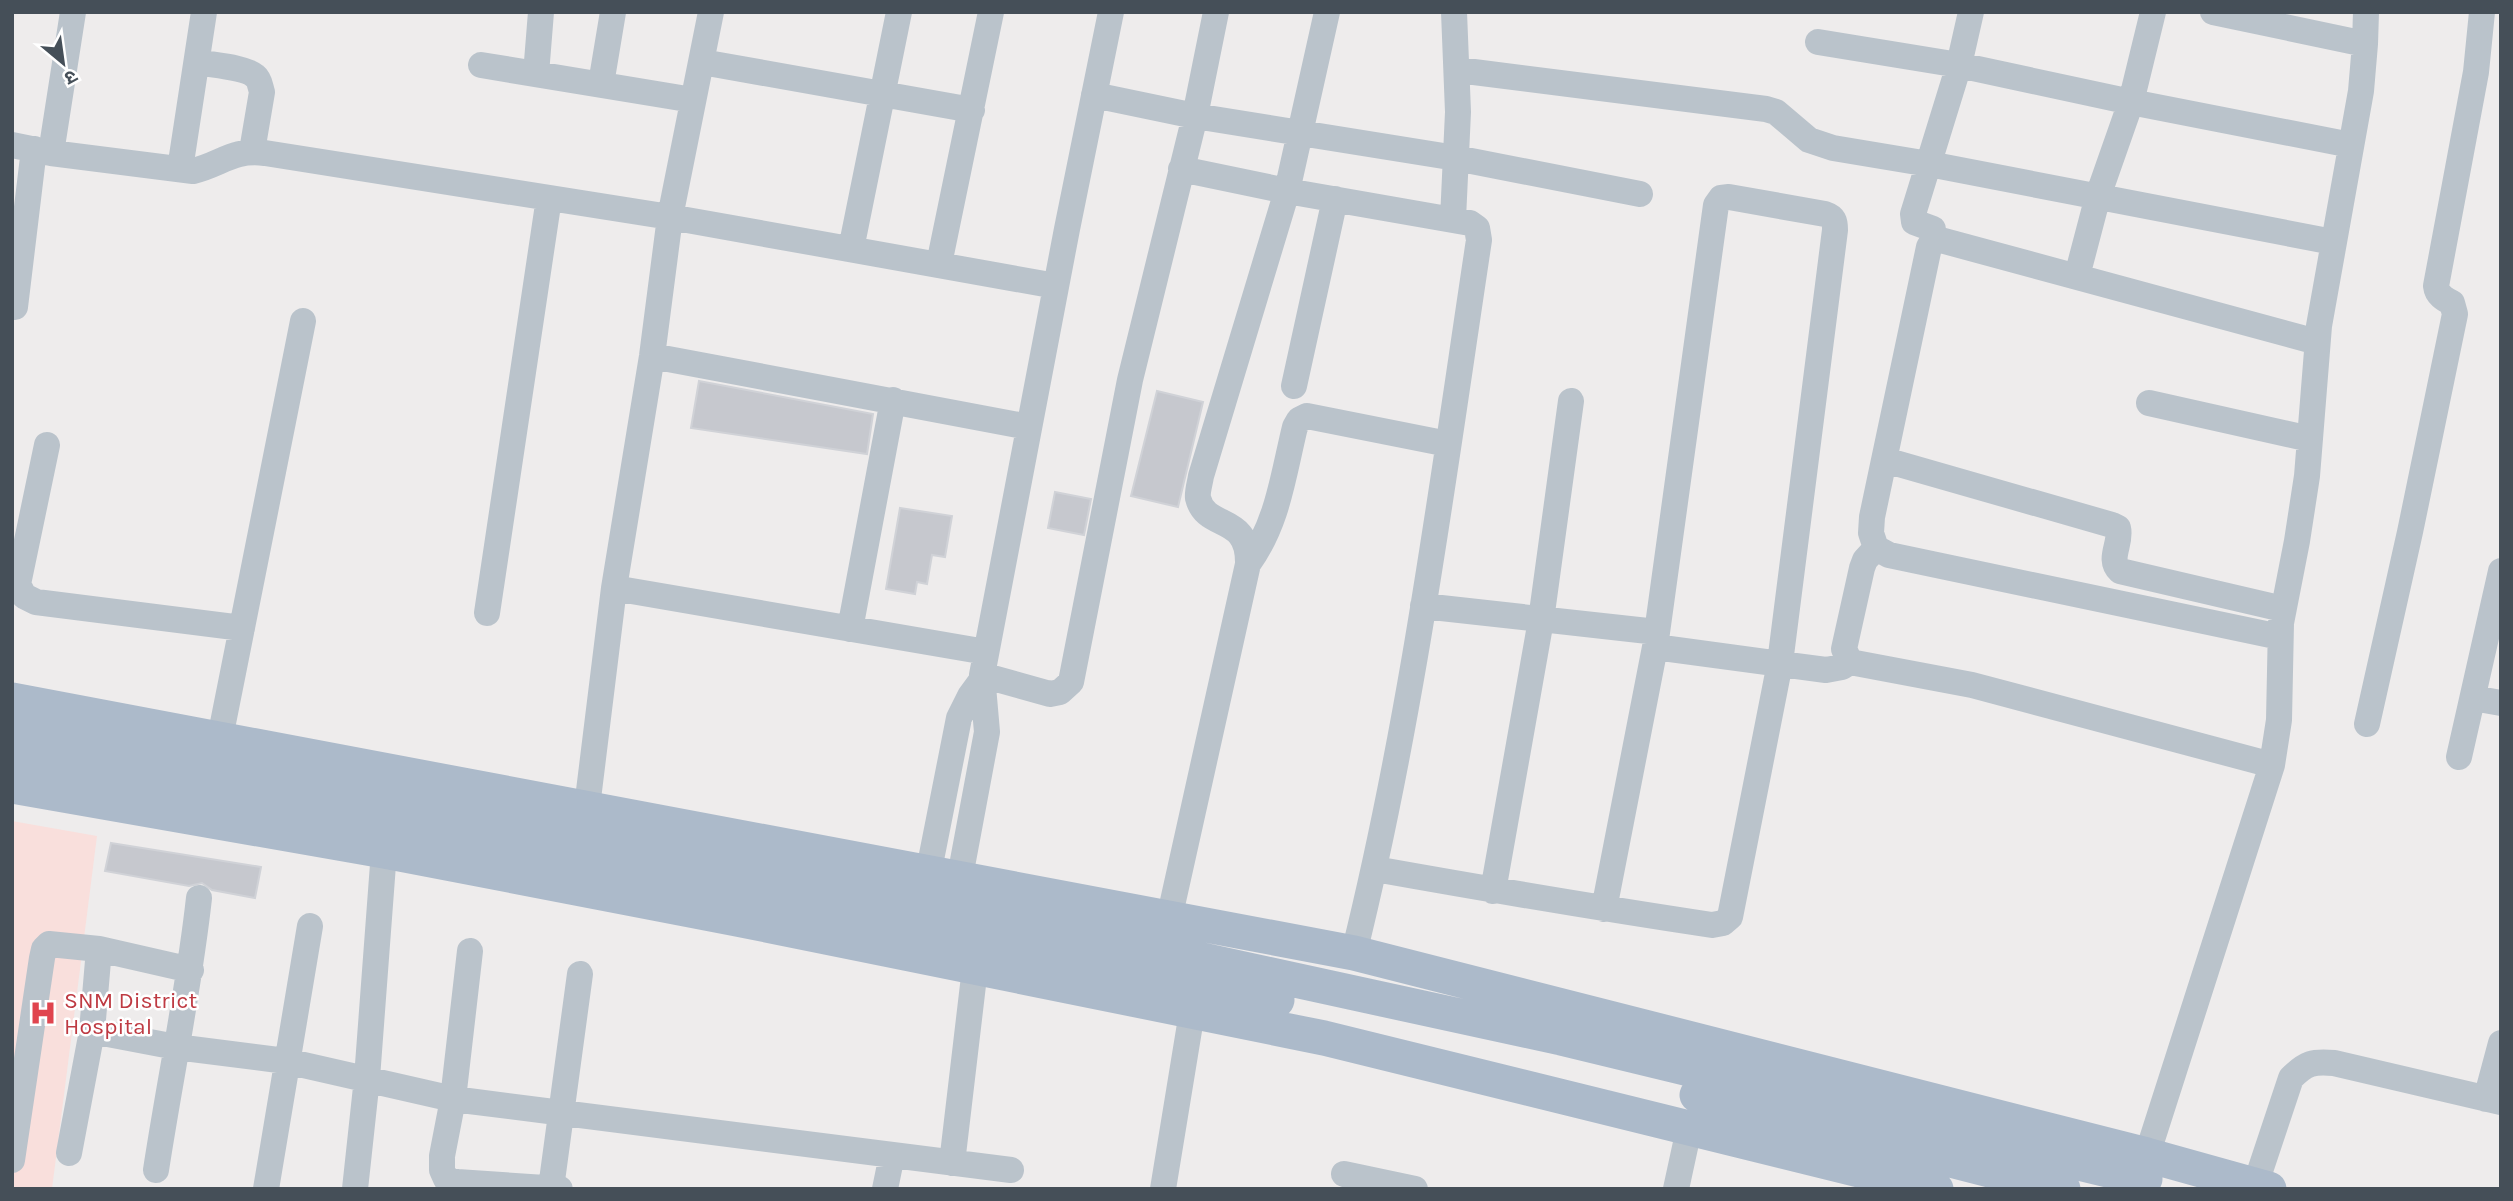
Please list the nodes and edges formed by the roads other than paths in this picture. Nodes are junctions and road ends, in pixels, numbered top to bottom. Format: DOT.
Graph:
graph roads {
  1 [pos="73,12"];
  2 [pos="204,12"];
  3 [pos="541,12"];
  4 [pos="613,12"];
  5 [pos="711,12"];
  6 [pos="899,12"];
  7 [pos="991,12"];
  8 [pos="1111,12"];
  9 [pos="1216,12"];
  10 [pos="1327,12"];
  11 [pos="1454,12"];
  12 [pos="1971,12"];
  13 [pos="2153,12"];
  14 [pos="2213,12"];
  15 [pos="2366,12"];
  16 [pos="2482,12"];
  17 [pos="1818,42"];
  18 [pos="2365,44"];
  19 [pos="197,62"];
  20 [pos="702,62"];
  21 [pos="481,65"];
  22 [pos="1959,65"];
  23 [pos="1458,70"];
  24 [pos="537,74"];
  25 [pos="601,84"];
  26 [pos="881,94"];
  27 [pos="1094,94"];
  28 [pos="693,100"];
  29 [pos="2131,102"];
  30 [pos="972,110"];
  31 [pos="1195,116"];
  32 [pos="1301,132"];
  33 [pos="2351,145"];
  34 [pos="32,149"];
  35 [pos="252,151"];
  36 [pos="1456,158"];
  37 [pos="1929,164"];
  38 [pos="180,169"];
  39 [pos="1181,169"];
  40 [pos="1287,191"];
  41 [pos="1640,194"];
  42 [pos="2098,197"];
  43 [pos="549,198"];
  44 [pos="1335,199"];
  45 [pos="670,217"];
  46 [pos="1453,219"];
  47 [pos="1932,242"];
  48 [pos="2333,242"];
  49 [pos="851,249"];
  50 [pos="939,264"];
  51 [pos="2077,276"];
  52 [pos="1056,286"];
  53 [pos="15,307"];
  54 [pos="303,321"];
  55 [pos="2317,342"];
  56 [pos="652,356"];
  57 [pos="1294,386"];
  58 [pos="893,400"];
  59 [pos="1571,401"];
  60 [pos="2149,403"];
  61 [pos="1029,427"];
  62 [pos="2310,439"];
  63 [pos="1448,444"];
  64 [pos="47,445"];
  65 [pos="1885,460"];
  66 [pos="1876,548"];
  67 [pos="1248,564"];
  68 [pos="2501,571"];
  69 [pos="614,587"];
  70 [pos="1423,606"];
  71 [pos="2283,609"];
  72 [pos="487,613"];
  73 [pos="1541,620"];
  74 [pos="242,628"];
  75 [pos="849,629"];
  76 [pos="2280,637"];
  77 [pos="1656,640"];
  78 [pos="1850,662"];
  79 [pos="1780,663"];
  80 [pos="983,669"];
  81 [pos="2473,698"];
  82 [pos="12,700"];
  83 [pos="2501,704"];
  84 [pos="2367,724"];
  85 [pos="12,729"];
  86 [pos="220,738"];
  87 [pos="12,756"];
  88 [pos="2459,757"];
  89 [pos="2272,765"];
  90 [pos="12,786"];
  91 [pos="587,807"];
  92 [pos="384,851"];
  93 [pos="1375,869"];
  94 [pos="1493,891"];
  95 [pos="199,898"];
  96 [pos="1604,909"];
  97 [pos="1169,919"];
  98 [pos="940,924"];
  99 [pos="310,926"];
  100 [pos="99,949"];
  101 [pos="470,951"];
  102 [pos="1354,953"];
  103 [pos="191,970"];
  104 [pos="580,974"];
  105 [pos="1192,1012"];
  106 [pos="92,1031"];
  107 [pos="2501,1043"];
  108 [pos="176,1047"];
  109 [pos="286,1061"];
  110 [pos="367,1078"];
  111 [pos="453,1099"];
  112 [pos="2494,1101"];
  113 [pos="562,1111"];
  114 [pos="1689,1129"];
  115 [pos="69,1153"];
  116 [pos="892,1155"];
  117 [pos="2147,1155"];
  118 [pos="12,1160"];
  119 [pos="952,1163"];
  120 [pos="156,1170"];
  121 [pos="1011,1170"];
  122 [pos="1344,1174"];
  123 [pos="551,1188"];
  124 [pos="2259,1188"];
  125 [pos="266,1189"];
  126 [pos="355,1189"];
  127 [pos="560,1189"];
  128 [pos="885,1189"];
  129 [pos="1163,1189"];
  130 [pos="1415,1189"];
  131 [pos="1675,1189"];
  132 [pos="1936,1189"];
  133 [pos="2063,1189"];
  134 [pos="2182,1189"];
  1 -- 34 [label="street"];
  2 -- 19 [label="street"];
  3 -- 24 [label="street"];
  4 -- 25 [label="street"];
  5 -- 20 [label="street"];
  6 -- 26 [label="street"];
  7 -- 30 [label="street"];
  8 -- 27 [label="street"];
  9 -- 31 [label="street"];
  10 -- 32 [label="street"];
  11 -- 23 [label="street"];
  12 -- 22 [label="street"];
  13 -- 29 [label="street"];
  14 -- 18 [label="street"];
  15 -- 18 [label="street"];
  16 -- 84 [label="street"];
  17 -- 22 [label="street"];
  18 -- 33 [label="street"];
  19 -- 35 [label="street"];
  19 -- 38 [label="street"];
  20 -- 26 [label="street"];
  20 -- 28 [label="street"];
  21 -- 24 [label="street"];
  22 -- 29 [label="street"];
  22 -- 37 [label="street"];
  23 -- 36 [label="street"];
  23 -- 37 [label="street"];
  24 -- 25 [label="street"];
  25 -- 28 [label="street"];
  26 -- 30 [label="street"];
  26 -- 49 [label="street"];
  27 -- 31 [label="street"];
  27 -- 52 [label="street"];
  28 -- 45 [label="street"];
  29 -- 33 [label="street"];
  29 -- 42 [label="street"];
  30 -- 50 [label="street"];
  31 -- 32 [label="street"];
  31 -- 39 [label="street"];
  32 -- 36 [label="street"];
  32 -- 40 [label="street"];
  33 -- 48 [label="street"];
  34 -- 38 [label="street"];
  34 -- 53 [label="street"];
  35 -- 38 [label="street"];
  35 -- 43 [label="street"];
  36 -- 41 [label="street"];
  36 -- 46 [label="street"];
  37 -- 42 [label="street"];
  37 -- 47 [label="street"];
  39 -- 40 [label="street"];
  39 -- 80 [label="street"];
  40 -- 44 [label="street"];
  40 -- 67 [label="street"];
  42 -- 48 [label="street"];
  42 -- 51 [label="street"];
  43 -- 45 [label="street"];
  43 -- 72 [label="street"];
  44 -- 46 [label="street"];
  44 -- 57 [label="street"];
  45 -- 49 [label="street"];
  45 -- 56 [label="street"];
  46 -- 63 [label="street"];
  47 -- 51 [label="street"];
  47 -- 65 [label="street"];
  48 -- 55 [label="street"];
  49 -- 50 [label="street"];
  50 -- 52 [label="street"];
  51 -- 55 [label="street"];
  52 -- 61 [label="street"];
  54 -- 74 [label="street"];
  55 -- 62 [label="street"];
  56 -- 58 [label="street"];
  56 -- 69 [label="street"];
  58 -- 61 [label="street"];
  58 -- 75 [label="street"];
  59 -- 73 [label="street"];
  60 -- 62 [label="street"];
  61 -- 80 [label="street"];
  62 -- 71 [label="street"];
  63 -- 67 [label="street"];
  63 -- 70 [label="street"];
  64 -- 74 [label="street"];
  65 -- 66 [label="street"];
  65 -- 71 [label="street"];
  66 -- 76 [label="street"];
  66 -- 78 [label="street"];
  67 -- 97 [label="street"];
  68 -- 81 [label="street"];
  69 -- 75 [label="street"];
  69 -- 91 [label="street"];
  70 -- 73 [label="street"];
  70 -- 93 [label="street"];
  71 -- 76 [label="street"];
  73 -- 77 [label="street"];
  73 -- 94 [label="street"];
  74 -- 86 [label="street"];
  75 -- 80 [label="street"];
  76 -- 89 [label="street"];
  77 -- 79 [label="street"];
  77 -- 79 [label="street"];
  77 -- 96 [label="street"];
  78 -- 79 [label="street"];
  78 -- 89 [label="street"];
  79 -- 96 [label="street"];
  80 -- 98 [label="street"];
  81 -- 83 [label="street"];
  81 -- 88 [label="street"];
  82 -- 86 [label="main road"];
  85 -- 98 [label="main road"];
  86 -- 91 [label="main road"];
  87 -- 98 [label="main road"];
  89 -- 117 [label="street"];
  90 -- 92 [label="main road"];
  91 -- 98 [label="main road"];
  92 -- 98 [label="main road"];
  92 -- 110 [label="street"];
  93 -- 94 [label="street"];
  93 -- 102 [label="street"];
  94 -- 96 [label="street"];
  95 -- 103 [label="street"];
  97 -- 98 [label="main road"];
  97 -- 102 [label="main road"];
  98 -- 105 [label="main road"];
  98 -- 119 [label="street"];
  98 -- 133 [label="main road"];
  98 -- 134 [label="main road"];
  99 -- 109 [label="street"];
  100 -- 103 [label="street"];
  100 -- 106 [label="street"];
  100 -- 118 [label="street"];
  101 -- 111 [label="street"];
  102 -- 117 [label="main road"];
  103 -- 108 [label="street"];
  104 -- 113 [label="street"];
  105 -- 114 [label="main road"];
  105 -- 129 [label="street"];
  106 -- 108 [label="street"];
  106 -- 115 [label="street"];
  107 -- 112 [label="street"];
  108 -- 109 [label="street"];
  108 -- 120 [label="street"];
  109 -- 110 [label="street"];
  109 -- 125 [label="street"];
  110 -- 111 [label="street"];
  110 -- 126 [label="street"];
  111 -- 113 [label="street"];
  111 -- 123 [label="street"];
  112 -- 124 [label="street"];
  113 -- 116 [label="street"];
  113 -- 123 [label="street"];
  114 -- 131 [label="street"];
  114 -- 132 [label="main road"];
  116 -- 119 [label="street"];
  116 -- 128 [label="street"];
  117 -- 124 [label="main road"];
  119 -- 121 [label="street"];
  122 -- 130 [label="street"];
  123 -- 127 [label="street"];
}
